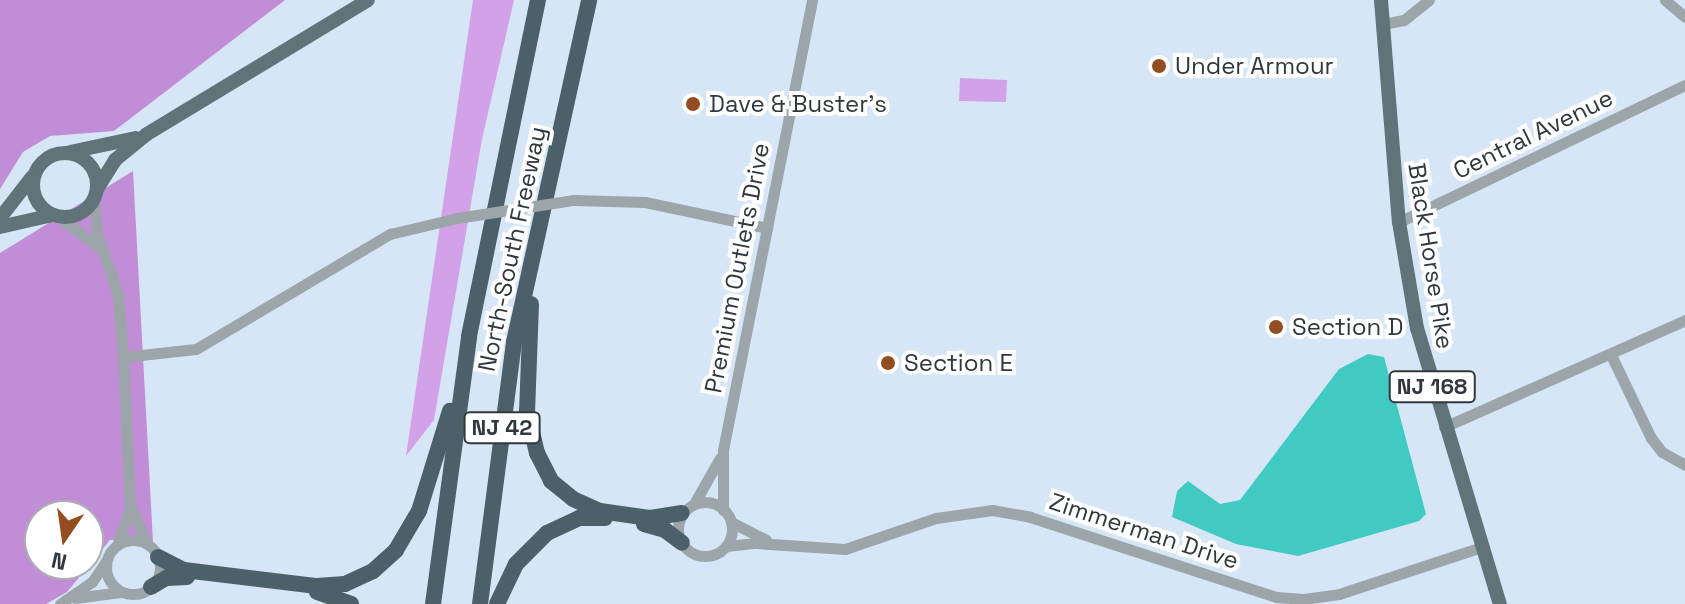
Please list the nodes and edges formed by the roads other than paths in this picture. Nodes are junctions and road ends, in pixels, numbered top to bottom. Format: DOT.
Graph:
graph roads {
  1 [pos="368,0"];
  2 [pos="538,0"];
  3 [pos="589,0"];
  4 [pos="812,0"];
  5 [pos="1381,0"];
  6 [pos="1429,0"];
  7 [pos="1665,0"];
  8 [pos="1685,17"];
  9 [pos="1383,24"];
  10 [pos="1685,85"];
  11 [pos="147,134"];
  12 [pos="65,153"];
  13 [pos="35,173"];
  14 [pos="95,194"];
  15 [pos="56,216"];
  16 [pos="0,218"];
  17 [pos="1399,222"];
  18 [pos="0,227"];
  19 [pos="767,228"];
  20 [pos="102,250"];
  21 [pos="534,253"];
  22 [pos="1685,320"];
  23 [pos="469,336"];
  24 [pos="1611,355"];
  25 [pos="123,357"];
  26 [pos="1444,427"];
  27 [pos="723,450"];
  28 [pos="1685,465"];
  29 [pos="130,508"];
  30 [pos="688,508"];
  31 [pos="723,510"];
  32 [pos="731,522"];
  33 [pos="682,543"];
  34 [pos="117,545"];
  35 [pos="726,546"];
  36 [pos="790,547"];
  37 [pos="1482,547"];
  38 [pos="153,551"];
  39 [pos="106,561"];
  40 [pos="151,587"];
  41 [pos="131,597"];
  42 [pos="63,602"];
  43 [pos="351,604"];
  44 [pos="433,604"];
  45 [pos="480,604"];
  46 [pos="497,604"];
  47 [pos="1500,604"];
  1 -- 11 [label="main road"];
  2 -- 23 [label="highway, North-South Freeway / NJ 42"];
  3 -- 21 [label="highway, North-South Freeway / NJ 42"];
  4 -- 19 [label="street, Premium Outlets Drive"];
  5 -- 9 [label="main road, Black Horse Pike / NJ 168"];
  6 -- 9 [label="street"];
  7 -- 8 [label="street"];
  9 -- 17 [label="main road, Black Horse Pike / NJ 168"];
  10 -- 17 [label="street, Central Avenue"];
  11 -- 12 [label="main road"];
  11 -- 14 [label="main road"];
  12 -- 13 [label="main road"];
  12 -- 14 [label="main road"];
  13 -- 15 [label="main road"];
  13 -- 16 [label="main road"];
  14 -- 15 [label="main road"];
  14 -- 20 [label="street"];
  15 -- 18 [label="main road"];
  15 -- 20 [label="street"];
  17 -- 26 [label="main road, Black Horse Pike / NJ 168"];
  19 -- 25 [label="street, bridge"];
  19 -- 27 [label="street, Premium Outlets Drive"];
  20 -- 25 [label="street"];
  21 -- 30 [label="highway"];
  21 -- 45 [label="highway, North-South Freeway / NJ 42"];
  22 -- 24 [label="street"];
  23 -- 38 [label="highway"];
  23 -- 44 [label="highway, North-South Freeway / NJ 42"];
  24 -- 26 [label="street"];
  24 -- 28 [label="street"];
  25 -- 29 [label="street"];
  26 -- 37 [label="main road, Black Horse Pike / NJ 168"];
  27 -- 30 [label="street, Premium Outlets Drive"];
  27 -- 31 [label="street, Premium Outlets Drive"];
  29 -- 34 [label="street"];
  29 -- 38 [label="street"];
  30 -- 31 [label="street"];
  30 -- 33 [label="street"];
  31 -- 32 [label="street"];
  32 -- 35 [label="street"];
  32 -- 36 [label="street, Zimmerman Drive"];
  33 -- 35 [label="street"];
  33 -- 46 [label="highway"];
  34 -- 38 [label="street"];
  34 -- 39 [label="street"];
  35 -- 36 [label="street, Zimmerman Drive"];
  36 -- 37 [label="street, Zimmerman Drive"];
  37 -- 47 [label="main road, Black Horse Pike / NJ 168"];
  38 -- 40 [label="street"];
  39 -- 41 [label="street"];
  39 -- 42 [label="street"];
  40 -- 41 [label="street"];
  40 -- 43 [label="highway"];
  41 -- 42 [label="street"];
}
